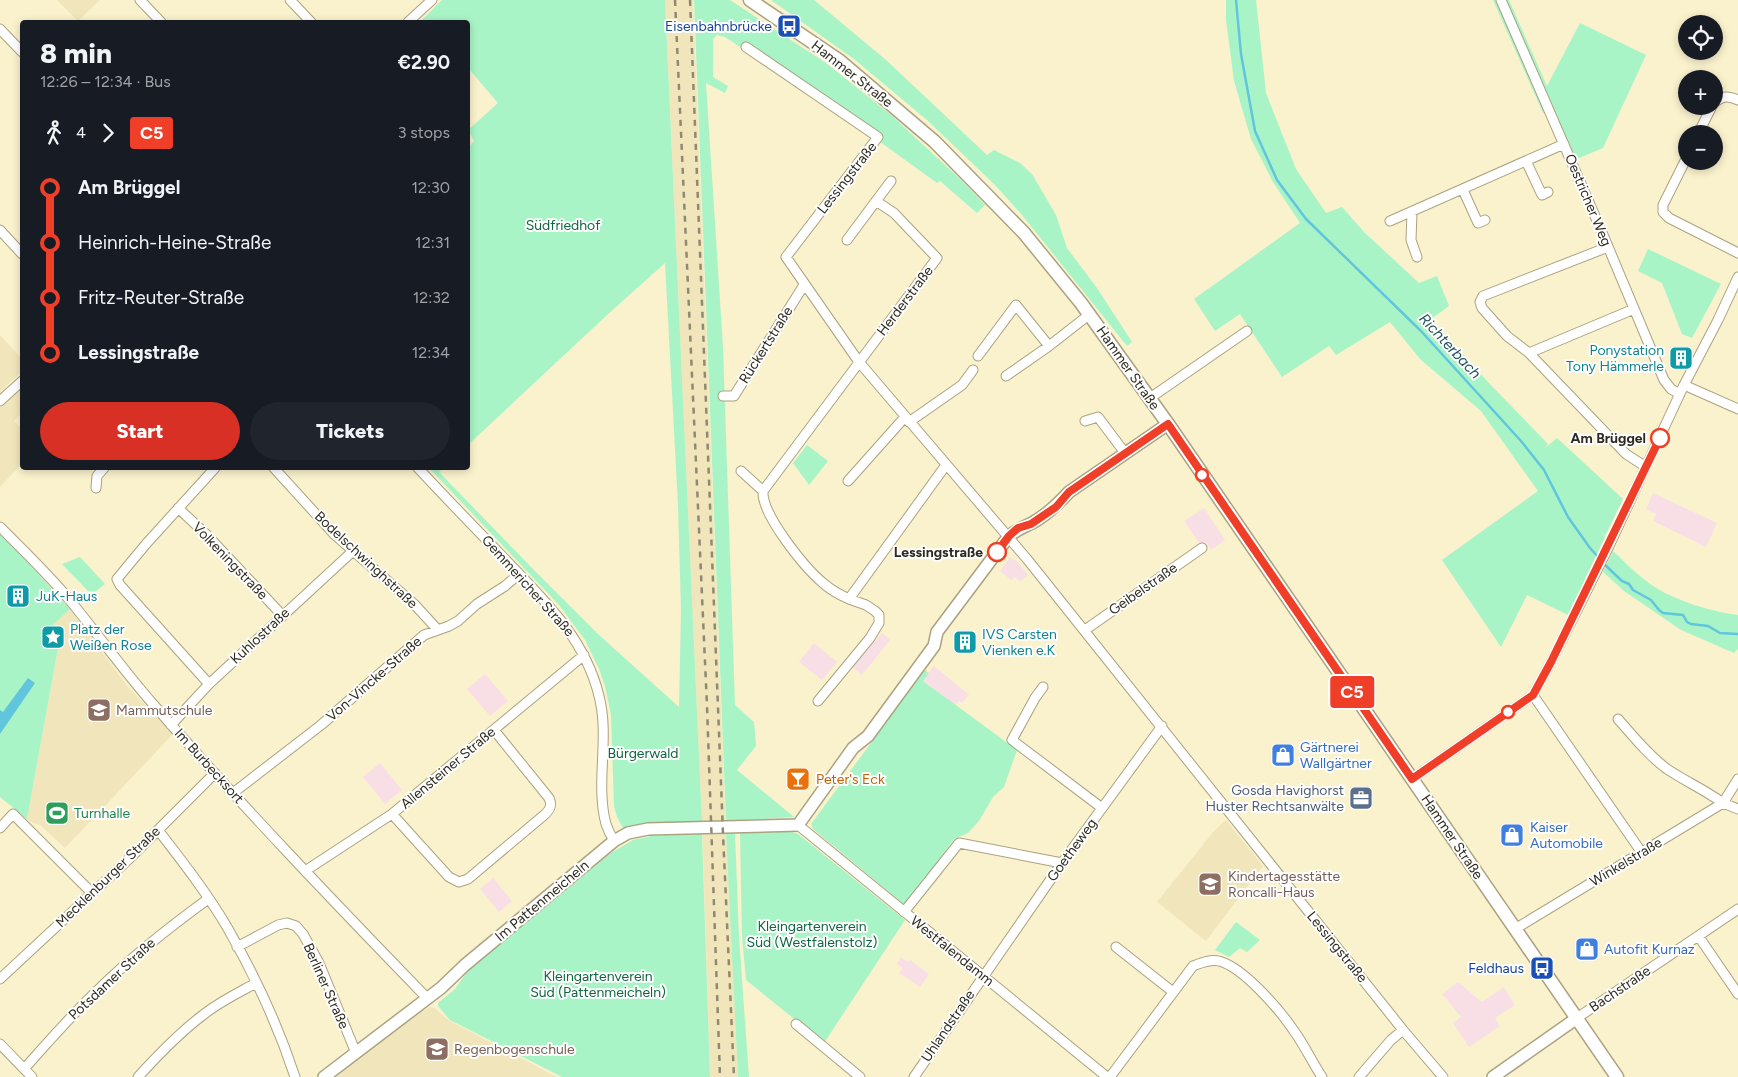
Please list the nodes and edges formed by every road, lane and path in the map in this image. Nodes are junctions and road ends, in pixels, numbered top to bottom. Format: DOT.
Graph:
graph roads {
  1 [pos="140,0"];
  2 [pos="290,0"];
  3 [pos="432,0"];
  4 [pos="750,0"];
  5 [pos="1501,0"];
  6 [pos="160,20"];
  7 [pos="309,20"];
  8 [pos="410,20"];
  9 [pos="0,29"];
  10 [pos="746,47"];
  11 [pos="20,50"];
  12 [pos="1723,97"];
  13 [pos="1738,100"];
  14 [pos="1564,144"];
  15 [pos="1526,161"];
  16 [pos="1680,170"];
  17 [pos="891,181"];
  18 [pos="1462,190"];
  19 [pos="1542,195"];
  20 [pos="876,201"];
  21 [pos="1412,212"];
  22 [pos="1390,221"];
  23 [pos="1478,223"];
  24 [pos="0,230"];
  25 [pos="847,240"];
  26 [pos="1608,247"];
  27 [pos="20,252"];
  28 [pos="1738,253"];
  29 [pos="1417,257"];
  30 [pos="1738,277"];
  31 [pos="804,285"];
  32 [pos="1634,309"];
  33 [pos="1090,314"];
  34 [pos="1247,331"];
  35 [pos="1048,346"];
  36 [pos="1529,353"];
  37 [pos="978,356"];
  38 [pos="860,362"];
  39 [pos="973,370"];
  40 [pos="1006,376"];
  41 [pos="20,382"];
  42 [pos="1682,389"];
  43 [pos="723,396"];
  44 [pos="1150,398"];
  45 [pos="0,401"];
  46 [pos="1738,409"];
  47 [pos="907,420"];
  48 [pos="1085,421"];
  49 [pos="1168,424"];
  50 [pos="1125,453"];
  51 [pos="946,465"];
  52 [pos="1646,467"];
  53 [pos="102,470"];
  54 [pos="213,470"];
  55 [pos="276,470"];
  56 [pos="420,470"];
  57 [pos="741,472"];
  58 [pos="848,482"];
  59 [pos="96,488"];
  60 [pos="763,491"];
  61 [pos="178,508"];
  62 [pos="0,527"];
  63 [pos="1009,536"];
  64 [pos="1202,548"];
  65 [pos="353,551"];
  66 [pos="520,574"];
  67 [pos="849,599"];
  68 [pos="282,616"];
  69 [pos="437,629"];
  70 [pos="1085,630"];
  71 [pos="584,655"];
  72 [pos="209,684"];
  73 [pos="1043,687"];
  74 [pos="1533,695"];
  75 [pos="818,701"];
  76 [pos="1618,719"];
  77 [pos="171,724"];
  78 [pos="1162,726"];
  79 [pos="494,730"];
  80 [pos="215,773"];
  81 [pos="1412,779"];
  82 [pos="1738,779"];
  83 [pos="233,793"];
  84 [pos="1723,803"];
  85 [pos="1102,808"];
  86 [pos="1738,809"];
  87 [pos="392,814"];
  88 [pos="798,825"];
  89 [pos="0,828"];
  90 [pos="158,830"];
  91 [pos="614,841"];
  92 [pos="1642,853"];
  93 [pos="1062,864"];
  94 [pos="305,871"];
  95 [pos="92,893"];
  96 [pos="208,899"];
  97 [pos="904,912"];
  98 [pos="1736,914"];
  99 [pos="1515,929"];
  100 [pos="1699,937"];
  101 [pos="237,947"];
  102 [pos="1116,947"];
  103 [pos="983,976"];
  104 [pos="0,979"];
  105 [pos="256,983"];
  106 [pos="1173,992"];
  107 [pos="1738,994"];
  108 [pos="427,998"];
  109 [pos="1577,1018"];
  110 [pos="796,1024"];
  111 [pos="1403,1030"];
  112 [pos="0,1044"];
  113 [pos="356,1053"];
  114 [pos="24,1068"];
  115 [pos="32,1077"];
  116 [pos="138,1077"];
  117 [pos="295,1077"];
  118 [pos="324,1077"];
  119 [pos="860,1077"];
  120 [pos="914,1077"];
  121 [pos="1108,1077"];
  122 [pos="1322,1077"];
  123 [pos="1359,1077"];
  124 [pos="1443,1077"];
  125 [pos="1493,1077"];
  126 [pos="1617,1077"];
  1 -- 6 [label="street"];
  2 -- 7 [label="street"];
  3 -- 8 [label="street"];
  4 -- 33 [label="main road, Hammer Straße"];
  5 -- 14 [label="street, Oestricher Weg"];
  9 -- 11 [label="street"];
  10 -- 31 [label="street, Lessingstraße"];
  12 -- 13 [label="street"];
  14 -- 15 [label="street"];
  14 -- 26 [label="street, Oestricher Weg"];
  15 -- 18 [label="street"];
  15 -- 19 [label="street"];
  16 -- 28 [label="street"];
  17 -- 20 [label="street"];
  18 -- 21 [label="street"];
  18 -- 23 [label="street"];
  20 -- 25 [label="street"];
  20 -- 38 [label="street, Herderstraße"];
  21 -- 22 [label="street"];
  21 -- 29 [label="street"];
  24 -- 27 [label="street"];
  26 -- 32 [label="street, Oestricher Weg"];
  26 -- 36 [label="street"];
  30 -- 42 [label="street"];
  31 -- 38 [label="street, Lessingstraße"];
  31 -- 43 [label="street, Rückertstraße"];
  32 -- 36 [label="street"];
  32 -- 42 [label="street, Oestricher Weg"];
  33 -- 35 [label="street"];
  33 -- 44 [label="main road, Hammer Straße"];
  34 -- 44 [label="street"];
  35 -- 37 [label="street"];
  35 -- 40 [label="street"];
  36 -- 52 [label="street"];
  38 -- 47 [label="street, Lessingstraße"];
  38 -- 60 [label="street"];
  39 -- 47 [label="street"];
  41 -- 45 [label="street"];
  42 -- 46 [label="street"];
  42 -- 52 [label="street"];
  44 -- 49 [label="main road, Hammer Straße"];
  47 -- 51 [label="street, Lessingstraße"];
  47 -- 58 [label="street"];
  48 -- 50 [label="street"];
  49 -- 50 [label="street"];
  49 -- 81 [label="main road, Hammer Straße"];
  50 -- 63 [label="street"];
  51 -- 63 [label="street, Lessingstraße"];
  51 -- 67 [label="street"];
  52 -- 74 [label="street"];
  53 -- 59 [label="street"];
  54 -- 61 [label="street"];
  55 -- 65 [label="street, Bodelschwinghstraße"];
  56 -- 66 [label="street, Gemmericher Straße"];
  57 -- 60 [label="street"];
  60 -- 67 [label="street"];
  61 -- 68 [label="street, Volkeningstraße"];
  61 -- 72 [label="street"];
  62 -- 77 [label="street, Im Burbecksort"];
  63 -- 70 [label="street, Lessingstraße"];
  63 -- 88 [label="street"];
  64 -- 70 [label="street, Geibelstraße"];
  65 -- 68 [label="street, Kuhlostraße"];
  65 -- 69 [label="street, Bodelschwinghstraße"];
  66 -- 69 [label="street, Von-Vincke-Straße"];
  66 -- 71 [label="street, Gemmericher Straße"];
  67 -- 75 [label="street"];
  68 -- 72 [label="street, Kuhlostraße"];
  69 -- 83 [label="street, Von-Vincke-Straße"];
  70 -- 78 [label="street, Lessingstraße"];
  71 -- 79 [label="street, Allensteiner Straße"];
  71 -- 91 [label="street, Gemmericher Straße"];
  72 -- 77 [label="street, Kuhlostraße"];
  73 -- 85 [label="street"];
  74 -- 81 [label="street"];
  74 -- 92 [label="street"];
  76 -- 84 [label="street"];
  77 -- 80 [label="street, Im Burbecksort"];
  78 -- 85 [label="street, Goetheweg"];
  78 -- 111 [label="street, Lessingstraße"];
  79 -- 87 [label="street, Allensteiner Straße"];
  79 -- 87 [label="street"];
  80 -- 83 [label="street, Im Burbecksort"];
  80 -- 90 [label="street, Mecklenburger Straße"];
  81 -- 99 [label="main road, Hammer Straße"];
  82 -- 84 [label="street"];
  83 -- 94 [label="street, Im Burbecksort"];
  84 -- 86 [label="street"];
  84 -- 92 [label="street, Winkelstraße"];
  85 -- 93 [label="street, Goetheweg"];
  87 -- 94 [label="street, Allensteiner Straße"];
  88 -- 91 [label="street, Im Pattenmeicheln"];
  88 -- 97 [label="street, Westfalendamm"];
  89 -- 95 [label="street"];
  90 -- 95 [label="street, Mecklenburger Straße"];
  90 -- 96 [label="street"];
  91 -- 108 [label="street, Im Pattenmeicheln"];
  92 -- 99 [label="street, Winkelstraße"];
  93 -- 97 [label="street"];
  93 -- 103 [label="street, Goetheweg"];
  94 -- 108 [label="street, Im Burbecksort"];
  95 -- 104 [label="street, Mecklenburger Straße"];
  96 -- 101 [label="street"];
  96 -- 114 [label="street, Potsdamer Straße"];
  97 -- 103 [label="street, Westfalendamm"];
  98 -- 100 [label="street, Bachstraße"];
  99 -- 109 [label="main road, Hammer Straße"];
  100 -- 107 [label="street"];
  100 -- 109 [label="street, Bachstraße"];
  101 -- 105 [label="street"];
  101 -- 113 [label="street, Berliner Straße"];
  102 -- 106 [label="street"];
  103 -- 120 [label="street, Uhlandstraße"];
  103 -- 121 [label="street, Westfalendamm"];
  105 -- 116 [label="street"];
  105 -- 117 [label="street"];
  106 -- 121 [label="street"];
  106 -- 122 [label="street"];
  108 -- 113 [label="street, Im Pattenmeicheln"];
  109 -- 125 [label="street"];
  109 -- 126 [label="main road, Hammer Straße"];
  110 -- 119 [label="street"];
  111 -- 123 [label="street"];
  111 -- 124 [label="street, Lessingstraße"];
  112 -- 114 [label="street"];
  113 -- 118 [label="street, Im Pattenmeicheln"];
  114 -- 115 [label="street"];
}
